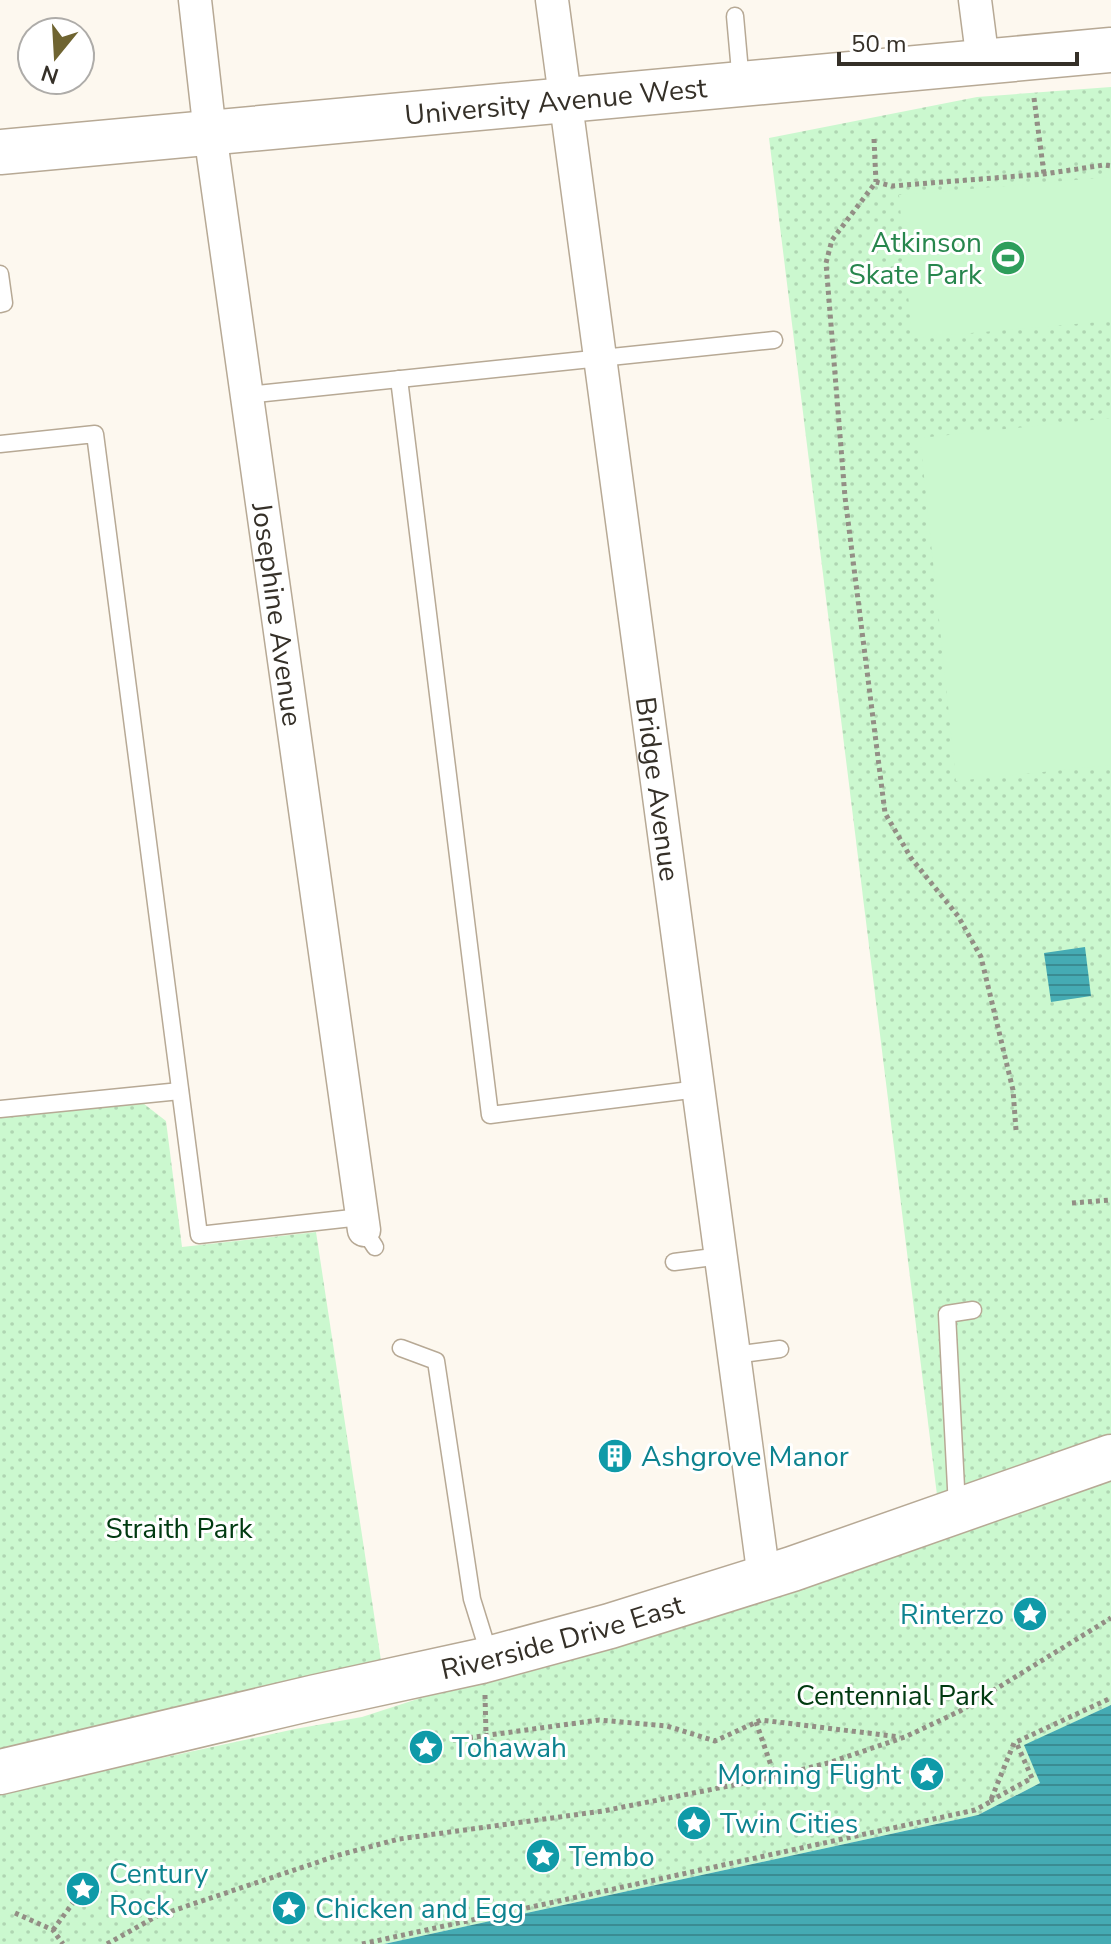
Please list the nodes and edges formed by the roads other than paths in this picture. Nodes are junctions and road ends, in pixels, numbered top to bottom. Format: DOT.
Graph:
graph roads {
  1 [pos="195,0"];
  2 [pos="552,0"];
  3 [pos="975,0"];
  4 [pos="735,16"];
  5 [pos="1111,50"];
  6 [pos="983,62"];
  7 [pos="741,84"];
  8 [pos="566,100"];
  9 [pos="210,133"];
  10 [pos="0,152"];
  11 [pos="0,274"];
  12 [pos="0,304"];
  13 [pos="774,340"];
  14 [pos="600,358"];
  15 [pos="399,379"];
  16 [pos="247,395"];
  17 [pos="0,444"];
  18 [pos="698,1089"];
  19 [pos="180,1091"];
  20 [pos="0,1109"];
  21 [pos="366,1232"];
  22 [pos="721,1256"];
  23 [pos="674,1262"];
  24 [pos="973,1310"];
  25 [pos="401,1348"];
  26 [pos="780,1349"];
  27 [pos="734,1355"];
  28 [pos="1111,1457"];
  29 [pos="958,1512"];
  30 [pos="764,1578"];
  31 [pos="488,1674"];
  32 [pos="0,1772"];
  1 -- 9 [label="street, Josephine Avenue"];
  2 -- 8 [label="street, Bridge Avenue"];
  3 -- 6 [label="street"];
  4 -- 7 [label="lane"];
  5 -- 6 [label="main road, University Avenue West"];
  6 -- 7 [label="main road, University Avenue West"];
  7 -- 8 [label="main road, University Avenue West"];
  8 -- 9 [label="main road, University Avenue West"];
  8 -- 14 [label="street, Bridge Avenue"];
  9 -- 10 [label="main road, University Avenue West"];
  9 -- 16 [label="street, Josephine Avenue"];
  11 -- 12 [label="lane"];
  13 -- 14 [label="lane"];
  14 -- 15 [label="lane"];
  14 -- 18 [label="street, Bridge Avenue"];
  15 -- 16 [label="lane"];
  15 -- 18 [label="lane"];
  16 -- 21 [label="street, Josephine Avenue"];
  17 -- 19 [label="lane"];
  18 -- 22 [label="street, Bridge Avenue"];
  19 -- 20 [label="lane"];
  19 -- 21 [label="lane"];
  22 -- 23 [label="lane"];
  22 -- 27 [label="street, Bridge Avenue"];
  24 -- 29 [label="lane"];
  25 -- 31 [label="lane"];
  26 -- 27 [label="lane"];
  27 -- 30 [label="street, Bridge Avenue"];
  28 -- 29 [label="main road, Riverside Drive East"];
  29 -- 30 [label="main road, Riverside Drive East"];
  30 -- 31 [label="main road, Riverside Drive East"];
  31 -- 32 [label="main road, Riverside Drive East"];
}
